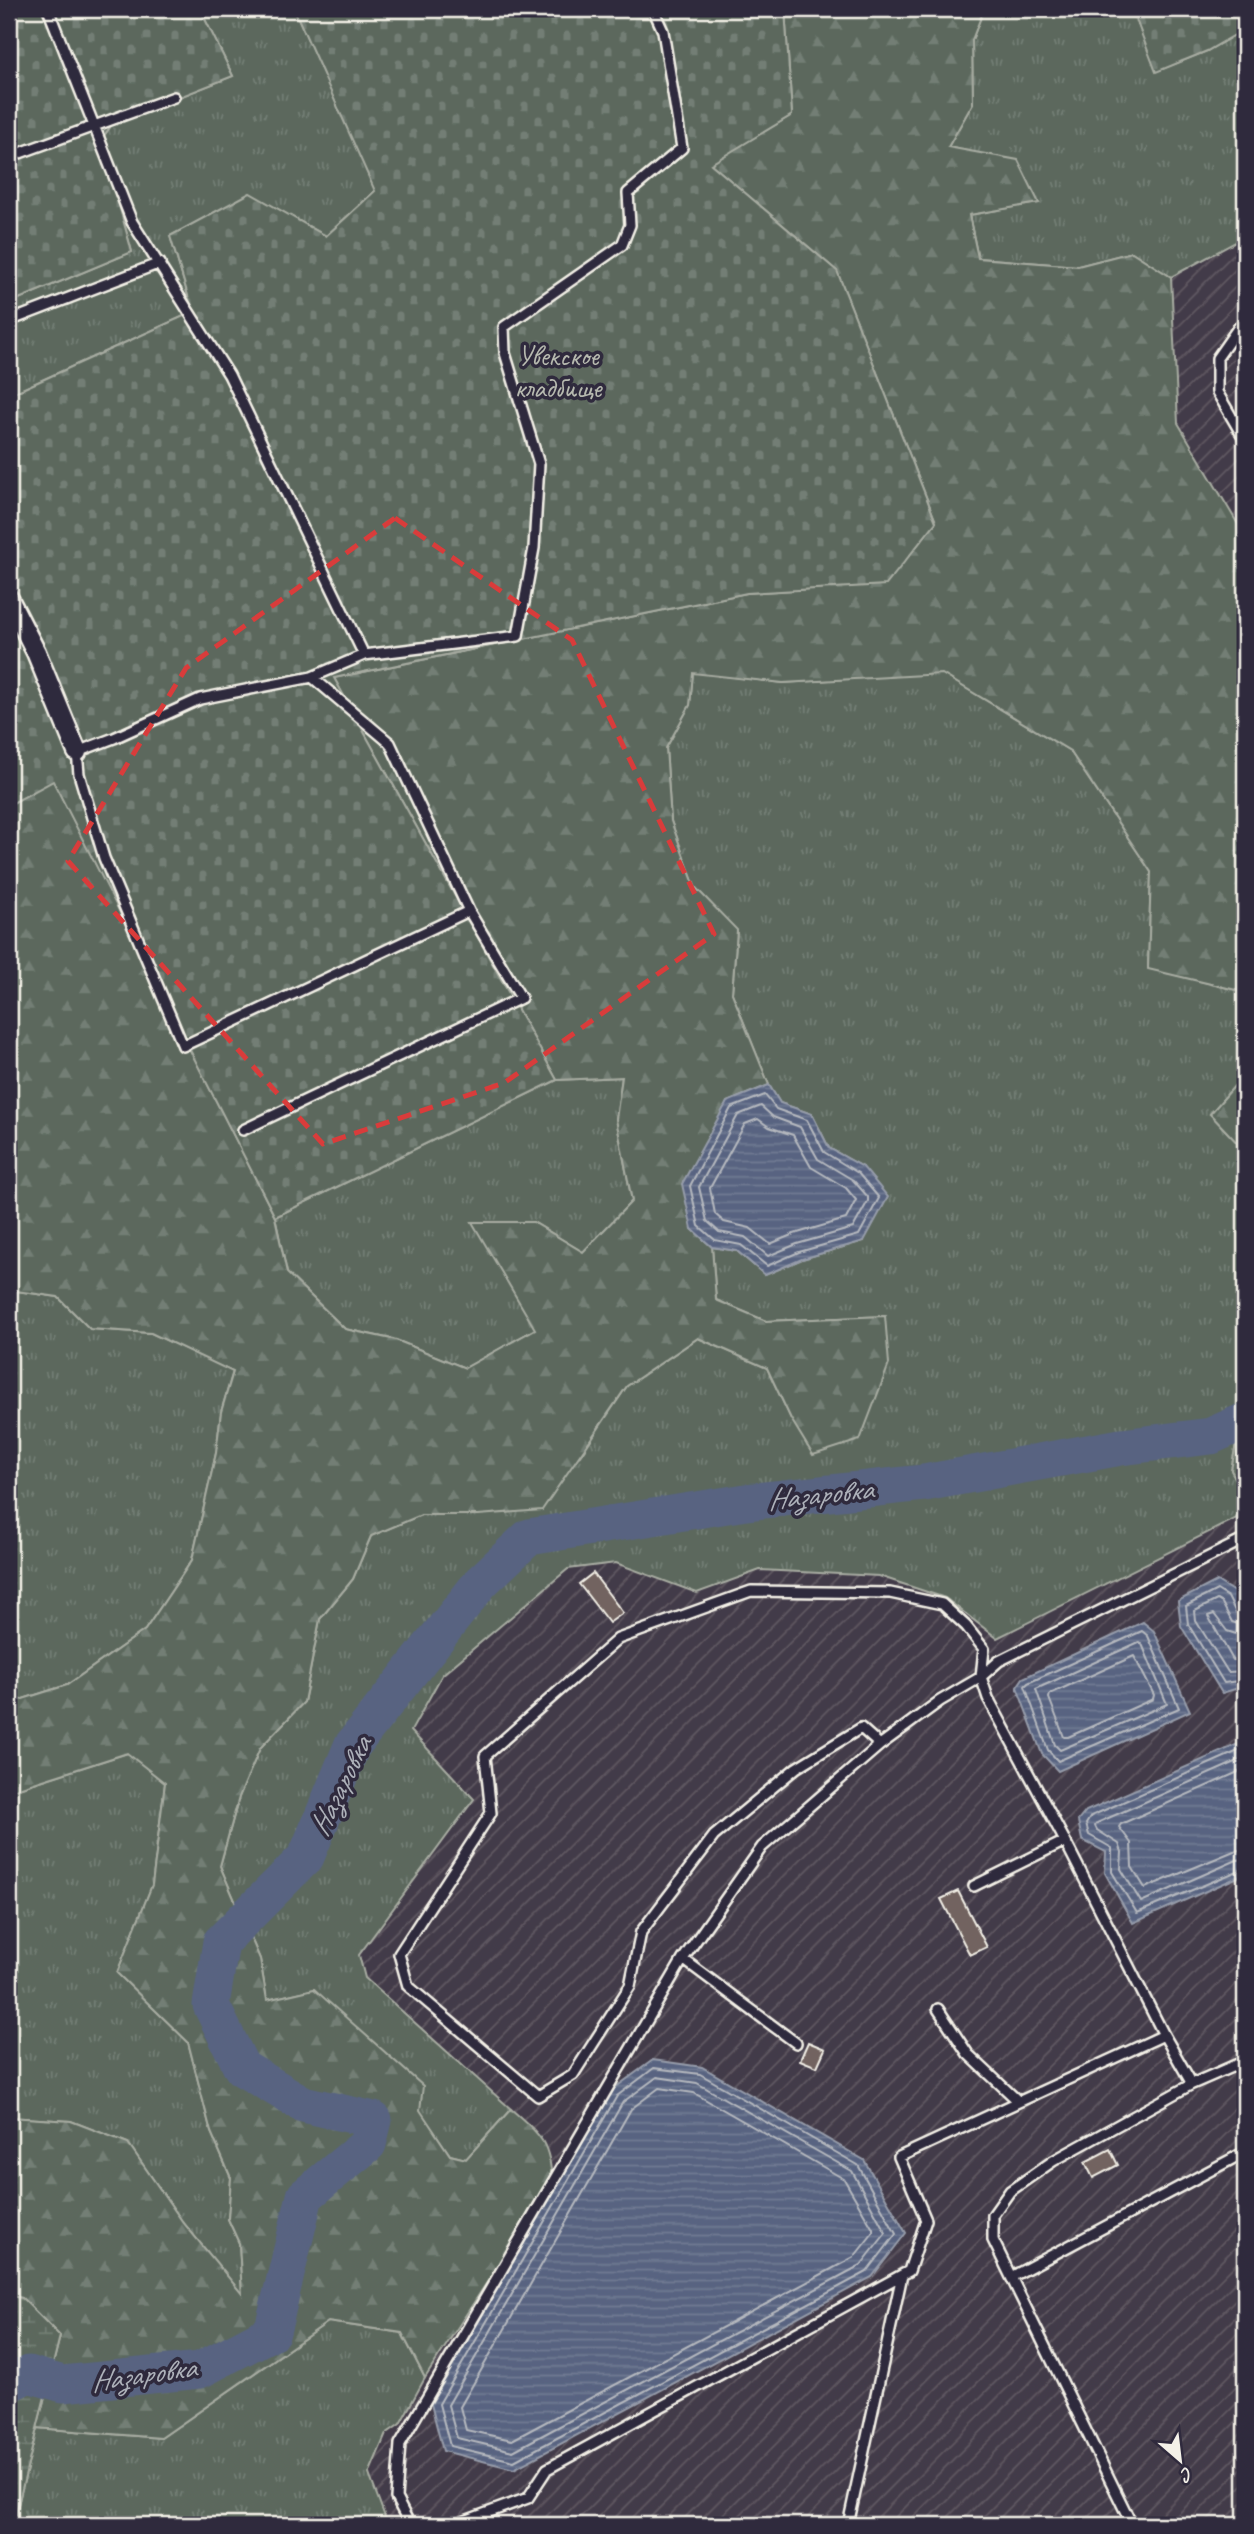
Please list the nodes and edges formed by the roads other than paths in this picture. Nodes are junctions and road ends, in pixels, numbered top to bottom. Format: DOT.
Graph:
graph roads {
  1 [pos="48,9"];
  2 [pos="653,9"];
  3 [pos="174,97"];
  4 [pos="95,127"];
  5 [pos="9,157"];
  6 [pos="160,263"];
  7 [pos="9,321"];
  8 [pos="1245,324"];
  9 [pos="1245,440"];
  10 [pos="9,599"];
  11 [pos="364,655"];
  12 [pos="312,677"];
  13 [pos="77,752"];
  14 [pos="469,911"];
  15 [pos="243,1130"];
  16 [pos="1245,1539"];
  17 [pos="981,1677"];
  18 [pos="880,1745"];
  19 [pos="1065,1841"];
  20 [pos="974,1886"];
  21 [pos="684,1959"];
  22 [pos="938,2008"];
  23 [pos="1164,2035"];
  24 [pos="796,2043"];
  25 [pos="1245,2061"];
  26 [pos="1192,2084"];
  27 [pos="1018,2101"];
  28 [pos="1245,2152"];
  29 [pos="902,2275"];
  30 [pos="1011,2277"];
  31 [pos="410,2525"];
  32 [pos="454,2525"];
  33 [pos="848,2525"];
  34 [pos="1132,2525"];
  1 -- 4 [label="lane"];
  2 -- 11 [label="lane"];
  3 -- 4 [label="lane"];
  4 -- 5 [label="lane"];
  4 -- 6 [label="lane"];
  6 -- 7 [label="lane"];
  6 -- 11 [label="lane"];
  8 -- 9 [label="lane"];
  10 -- 13 [label="street"];
  11 -- 12 [label="lane"];
  12 -- 13 [label="lane"];
  12 -- 14 [label="lane"];
  13 -- 14 [label="lane"];
  14 -- 15 [label="lane"];
  16 -- 17 [label="lane"];
  17 -- 18 [label="lane"];
  17 -- 18 [label="lane"];
  17 -- 19 [label="lane"];
  18 -- 21 [label="lane"];
  19 -- 20 [label="lane"];
  19 -- 23 [label="lane"];
  21 -- 24 [label="lane"];
  21 -- 31 [label="lane"];
  22 -- 27 [label="lane"];
  23 -- 26 [label="lane"];
  23 -- 27 [label="lane"];
  25 -- 26 [label="lane"];
  26 -- 30 [label="lane"];
  27 -- 29 [label="lane"];
  28 -- 30 [label="lane"];
  29 -- 32 [label="lane"];
  29 -- 33 [label="lane"];
  30 -- 34 [label="lane"];
}
